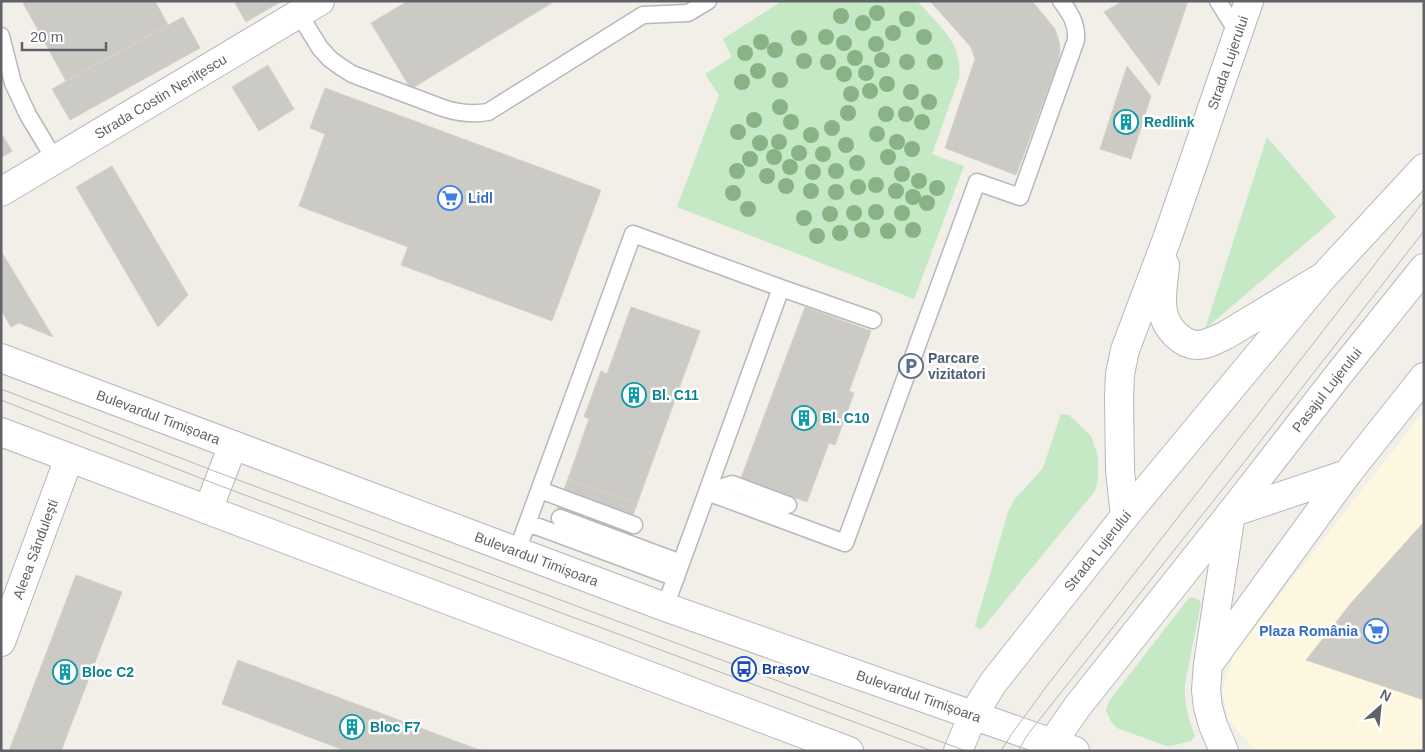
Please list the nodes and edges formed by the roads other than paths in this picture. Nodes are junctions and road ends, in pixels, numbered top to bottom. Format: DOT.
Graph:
graph roads {
  1 [pos="708,1"];
  2 [pos="1061,1"];
  3 [pos="1218,1"];
  4 [pos="1249,1"];
  5 [pos="309,7"];
  6 [pos="685,7"];
  7 [pos="1238,33"];
  8 [pos="1,36"];
  9 [pos="55,160"];
  10 [pos="1424,168"];
  11 [pos="1,192"];
  12 [pos="1168,236"];
  13 [pos="1424,268"];
  14 [pos="1323,277"];
  15 [pos="781,288"];
  16 [pos="873,320"];
  17 [pos="1,358"];
  18 [pos="1424,377"];
  19 [pos="1,432"];
  20 [pos="232,445"];
  21 [pos="69,458"];
  22 [pos="1347,474"];
  23 [pos="540,490"];
  24 [pos="707,492"];
  25 [pos="788,505"];
  26 [pos="208,510"];
  27 [pos="1231,513"];
  28 [pos="1125,516"];
  29 [pos="560,518"];
  30 [pos="528,523"];
  31 [pos="634,525"];
  32 [pos="517,551"];
  33 [pos="678,571"];
  34 [pos="665,607"];
  35 [pos="1,642"];
  36 [pos="1208,664"];
  37 [pos="973,715"];
  38 [pos="1059,748"];
  39 [pos="849,751"];
  40 [pos="958,751"];
  41 [pos="1224,751"];
  1 -- 6 [label="lane"];
  2 -- 24 [label="lane"];
  3 -- 7 [label="lane"];
  4 -- 7 [label="main road, Strada Lujerului"];
  5 -- 6 [label="lane"];
  5 -- 9 [label="main road, Strada Costin Nenițescu"];
  7 -- 12 [label="main road, Strada Lujerului"];
  8 -- 9 [label="lane"];
  9 -- 11 [label="main road, Strada Costin Nenițescu"];
  10 -- 14 [label="main road"];
  12 -- 14 [label="main road, Strada Lujerului"];
  12 -- 28 [label="main road, Strada Lujerului"];
  13 -- 27 [label="main road, Pasajul Lujerului"];
  14 -- 28 [label="main road"];
  15 -- 16 [label="lane"];
  15 -- 23 [label="lane"];
  15 -- 24 [label="lane"];
  17 -- 20 [label="main road, Bulevardul Timișoara"];
  18 -- 22 [label="main road"];
  19 -- 21 [label="main road"];
  20 -- 26 [label="main road"];
  20 -- 32 [label="main road, Bulevardul Timișoara"];
  21 -- 26 [label="main road"];
  21 -- 35 [label="main road, Aleea Săndulești"];
  22 -- 27 [label="main road"];
  22 -- 36 [label="main road"];
  23 -- 30 [label="lane"];
  23 -- 31 [label="lane"];
  24 -- 25 [label="lane"];
  24 -- 33 [label="lane"];
  26 -- 39 [label="main road"];
  27 -- 36 [label="main road"];
  27 -- 38 [label="main road"];
  28 -- 37 [label="main road, Strada Lujerului"];
  29 -- 33 [label="lane"];
  30 -- 32 [label="lane"];
  30 -- 33 [label="lane"];
  32 -- 34 [label="main road, Bulevardul Timișoara"];
  33 -- 34 [label="lane"];
  34 -- 37 [label="main road, Bulevardul Timișoara"];
  36 -- 41 [label="main road"];
  37 -- 38 [label="main road, Bulevardul Timișoara"];
  37 -- 40 [label="main road, Strada Lujerului"];
}
